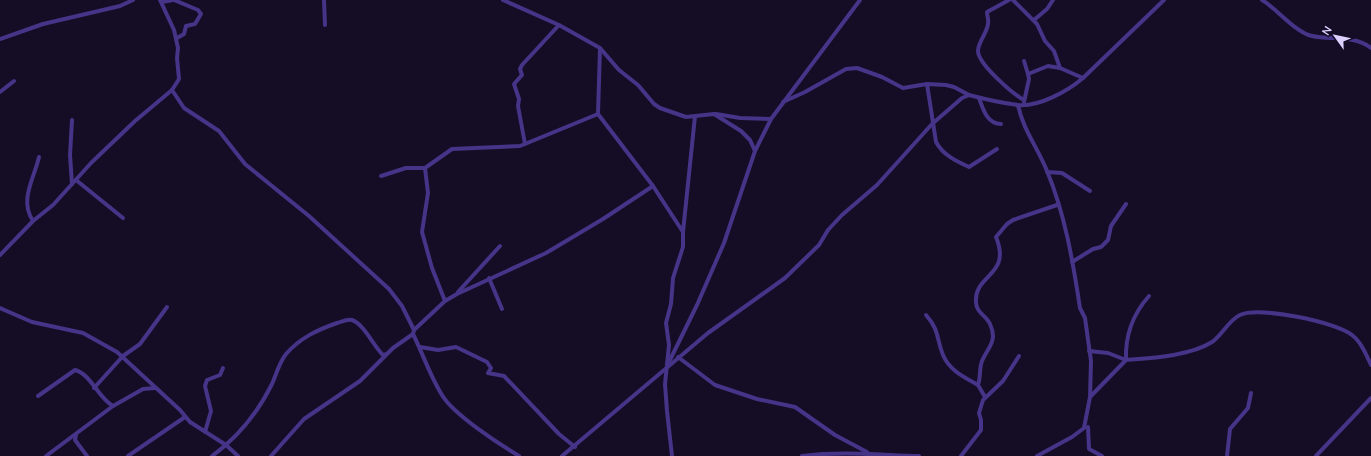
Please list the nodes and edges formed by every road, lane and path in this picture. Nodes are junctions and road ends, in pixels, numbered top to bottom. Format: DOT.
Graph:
graph roads {
  1 [pos="133,0"];
  2 [pos="173,0"];
  3 [pos="324,0"];
  4 [pos="504,0"];
  5 [pos="860,0"];
  6 [pos="1009,0"];
  7 [pos="1013,0"];
  8 [pos="1053,0"];
  9 [pos="1164,0"];
  10 [pos="1262,0"];
  11 [pos="161,1"];
  12 [pos="1034,20"];
  13 [pos="559,25"];
  14 [pos="325,26"];
  15 [pos="177,38"];
  16 [pos="0,39"];
  17 [pos="600,48"];
  18 [pos="1371,48"];
  19 [pos="1024,61"];
  20 [pos="1060,68"];
  21 [pos="1028,74"];
  22 [pos="1083,78"];
  23 [pos="14,81"];
  24 [pos="927,84"];
  25 [pos="172,90"];
  26 [pos="0,92"];
  27 [pos="969,95"];
  28 [pos="979,98"];
  29 [pos="782,102"];
  30 [pos="1024,102"];
  31 [pos="1018,105"];
  32 [pos="598,114"];
  33 [pos="714,114"];
  34 [pos="695,116"];
  35 [pos="771,119"];
  36 [pos="72,120"];
  37 [pos="932,124"];
  38 [pos="1001,124"];
  39 [pos="525,144"];
  40 [pos="997,149"];
  41 [pos="755,151"];
  42 [pos="39,157"];
  43 [pos="426,168"];
  44 [pos="1048,172"];
  45 [pos="381,176"];
  46 [pos="76,180"];
  47 [pos="72,184"];
  48 [pos="653,186"];
  49 [pos="1090,191"];
  50 [pos="1126,204"];
  51 [pos="1058,205"];
  52 [pos="123,218"];
  53 [pos="33,221"];
  54 [pos="682,232"];
  55 [pos="500,246"];
  56 [pos="0,255"];
  57 [pos="1072,262"];
  58 [pos="489,278"];
  59 [pos="456,294"];
  60 [pos="1149,296"];
  61 [pos="445,301"];
  62 [pos="167,307"];
  63 [pos="0,308"];
  64 [pos="502,309"];
  65 [pos="926,315"];
  66 [pos="413,332"];
  67 [pos="420,347"];
  68 [pos="393,348"];
  69 [pos="1089,351"];
  70 [pos="123,356"];
  71 [pos="1018,356"];
  72 [pos="678,357"];
  73 [pos="1126,360"];
  74 [pos="1371,365"];
  75 [pos="667,366"];
  76 [pos="223,368"];
  77 [pos="978,385"];
  78 [pos="94,388"];
  79 [pos="155,388"];
  80 [pos="1251,393"];
  81 [pos="38,396"];
  82 [pos="985,397"];
  83 [pos="1090,397"];
  84 [pos="1371,398"];
  85 [pos="113,406"];
  86 [pos="185,417"];
  87 [pos="1088,428"];
  88 [pos="206,432"];
  89 [pos="76,435"];
  90 [pos="226,446"];
  91 [pos="574,447"];
  92 [pos="867,452"];
  93 [pos="851,454"];
  94 [pos="46,456"];
  95 [pos="88,456"];
  96 [pos="128,456"];
  97 [pos="212,456"];
  98 [pos="238,456"];
  99 [pos="271,456"];
  100 [pos="519,456"];
  101 [pos="562,456"];
  102 [pos="672,456"];
  103 [pos="802,456"];
  104 [pos="905,456"];
  105 [pos="919,456"];
  106 [pos="961,456"];
  107 [pos="1037,456"];
  108 [pos="1102,456"];
  109 [pos="1227,456"];
  110 [pos="1316,456"];
  1 -- 16 [label="street"];
  2 -- 11 [label="street"];
  2 -- 15 [label="street"];
  3 -- 14 [label="street"];
  4 -- 13 [label="street"];
  5 -- 29 [label="street"];
  6 -- 30 [label="street"];
  7 -- 12 [label="street"];
  8 -- 12 [label="street"];
  9 -- 22 [label="street"];
  10 -- 18 [label="street"];
  11 -- 15 [label="street"];
  12 -- 20 [label="street"];
  13 -- 17 [label="street"];
  13 -- 39 [label="street"];
  15 -- 25 [label="street"];
  17 -- 32 [label="street"];
  17 -- 34 [label="street"];
  19 -- 21 [label="street"];
  20 -- 21 [label="street"];
  20 -- 22 [label="street"];
  21 -- 30 [label="street"];
  22 -- 30 [label="street"];
  23 -- 26 [label="street"];
  24 -- 27 [label="street"];
  24 -- 29 [label="street"];
  24 -- 37 [label="street"];
  25 -- 46 [label="street"];
  25 -- 66 [label="street"];
  27 -- 28 [label="street"];
  27 -- 37 [label="street"];
  28 -- 31 [label="street"];
  28 -- 38 [label="street"];
  29 -- 35 [label="street"];
  30 -- 31 [label="street"];
  31 -- 44 [label="street"];
  32 -- 39 [label="street"];
  32 -- 48 [label="street"];
  33 -- 34 [label="street"];
  33 -- 35 [label="street"];
  33 -- 41 [label="street"];
  34 -- 54 [label="street"];
  35 -- 41 [label="street"];
  36 -- 47 [label="street"];
  37 -- 40 [label="street"];
  37 -- 72 [label="street"];
  39 -- 43 [label="street"];
  41 -- 75 [label="street"];
  42 -- 53 [label="street"];
  43 -- 45 [label="street"];
  43 -- 61 [label="street"];
  44 -- 49 [label="street"];
  44 -- 51 [label="street"];
  46 -- 47 [label="street"];
  46 -- 52 [label="street"];
  47 -- 53 [label="street"];
  48 -- 54 [label="street"];
  48 -- 58 [label="street"];
  50 -- 57 [label="street"];
  51 -- 57 [label="street"];
  51 -- 77 [label="street"];
  53 -- 56 [label="street"];
  54 -- 75 [label="street"];
  55 -- 59 [label="street"];
  57 -- 69 [label="street"];
  58 -- 59 [label="street"];
  58 -- 64 [label="street"];
  59 -- 61 [label="street"];
  60 -- 73 [label="street"];
  61 -- 66 [label="street"];
  62 -- 70 [label="street"];
  63 -- 70 [label="street"];
  65 -- 77 [label="street"];
  66 -- 67 [label="street"];
  66 -- 68 [label="street"];
  67 -- 91 [label="street"];
  67 -- 100 [label="street"];
  68 -- 90 [label="street"];
  68 -- 99 [label="street"];
  69 -- 73 [label="street"];
  69 -- 83 [label="street"];
  70 -- 78 [label="street"];
  70 -- 79 [label="street"];
  71 -- 82 [label="street"];
  72 -- 75 [label="street"];
  72 -- 92 [label="street"];
  73 -- 74 [label="street"];
  73 -- 83 [label="street"];
  75 -- 91 [label="street"];
  75 -- 102 [label="street"];
  76 -- 88 [label="street"];
  77 -- 82 [label="street"];
  78 -- 81 [label="street"];
  78 -- 85 [label="street"];
  79 -- 85 [label="street"];
  79 -- 86 [label="street"];
  80 -- 109 [label="street"];
  82 -- 106 [label="street"];
  83 -- 107 [label="street"];
  84 -- 110 [label="street"];
  85 -- 89 [label="street"];
  86 -- 88 [label="street"];
  86 -- 96 [label="street"];
  87 -- 108 [label="street"];
  88 -- 90 [label="street"];
  89 -- 94 [label="street"];
  89 -- 95 [label="street"];
  90 -- 97 [label="street"];
  90 -- 98 [label="street"];
  91 -- 101 [label="street"];
  92 -- 93 [label="street"];
  92 -- 104 [label="street"];
  93 -- 103 [label="street"];
  104 -- 105 [label="street"];
}
